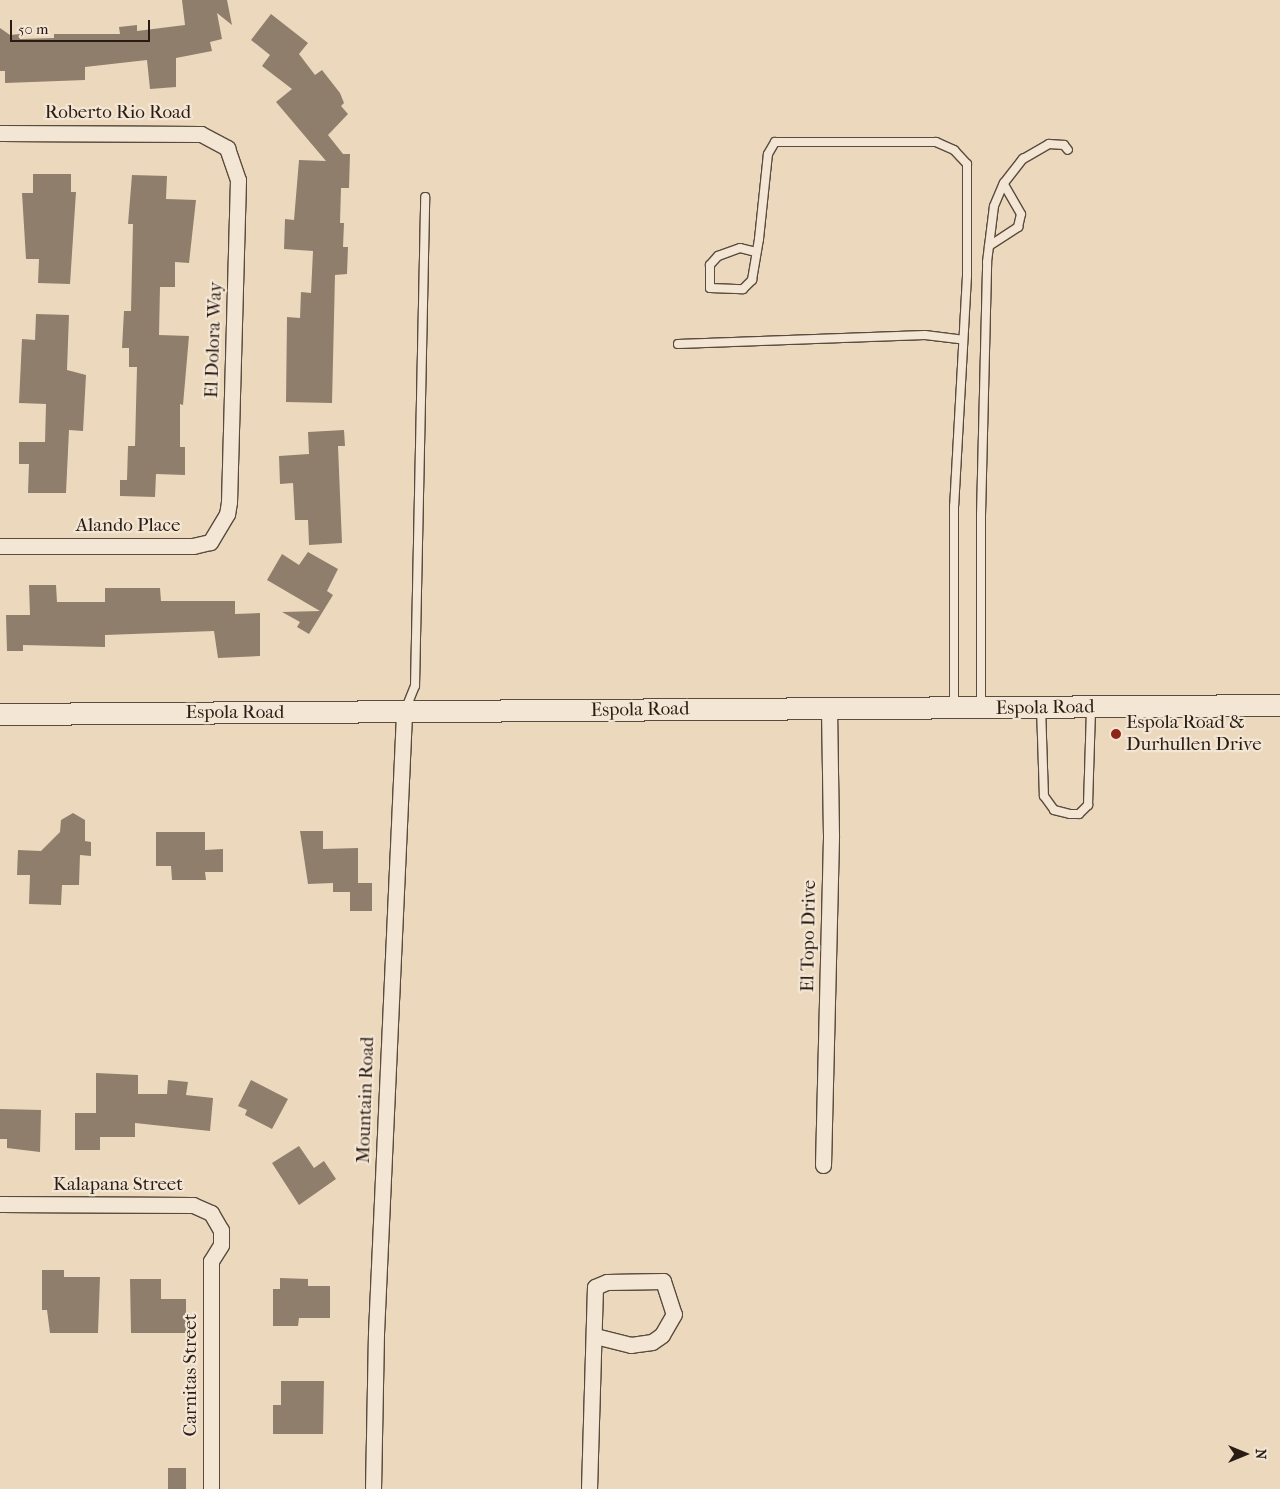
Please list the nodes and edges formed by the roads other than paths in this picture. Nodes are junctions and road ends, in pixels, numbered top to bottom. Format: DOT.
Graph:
graph roads {
  1 [pos="0,133"];
  2 [pos="1068,150"];
  3 [pos="238,180"];
  4 [pos="1004,184"];
  5 [pos="425,197"];
  6 [pos="989,246"];
  7 [pos="756,252"];
  8 [pos="963,340"];
  9 [pos="678,344"];
  10 [pos="229,502"];
  11 [pos="0,546"];
  12 [pos="1280,705"];
  13 [pos="1091,707"];
  14 [pos="829,708"];
  15 [pos="954,708"];
  16 [pos="981,708"];
  17 [pos="1041,708"];
  18 [pos="404,713"];
  19 [pos="0,714"];
  20 [pos="823,1165"];
  21 [pos="0,1204"];
  22 [pos="211,1261"];
  23 [pos="594,1336"];
  24 [pos="211,1489"];
  25 [pos="373,1489"];
  26 [pos="589,1489"];
  1 -- 3 [label="street, Roberto Rio Road"];
  2 -- 4 [label="lane"];
  3 -- 10 [label="street, El Dolora Way"];
  4 -- 6 [label="lane"];
  4 -- 6 [label="lane"];
  5 -- 18 [label="lane"];
  6 -- 16 [label="lane"];
  7 -- 7 [label="lane"];
  7 -- 8 [label="lane"];
  8 -- 9 [label="lane"];
  8 -- 15 [label="lane"];
  10 -- 11 [label="street, Alando Place"];
  12 -- 13 [label="main road, Espola Road"];
  13 -- 17 [label="main road, Espola Road"];
  13 -- 17 [label="lane"];
  14 -- 15 [label="main road, Espola Road"];
  14 -- 18 [label="main road, Espola Road"];
  14 -- 20 [label="street, El Topo Drive"];
  15 -- 16 [label="main road, Espola Road"];
  16 -- 17 [label="main road, Espola Road"];
  18 -- 19 [label="main road, Espola Road"];
  18 -- 25 [label="street, Mountain Road"];
  21 -- 22 [label="street, Kalapana Street"];
  22 -- 24 [label="street, Carnitas Street"];
  23 -- 23 [label="street"];
  23 -- 26 [label="street"];
}
